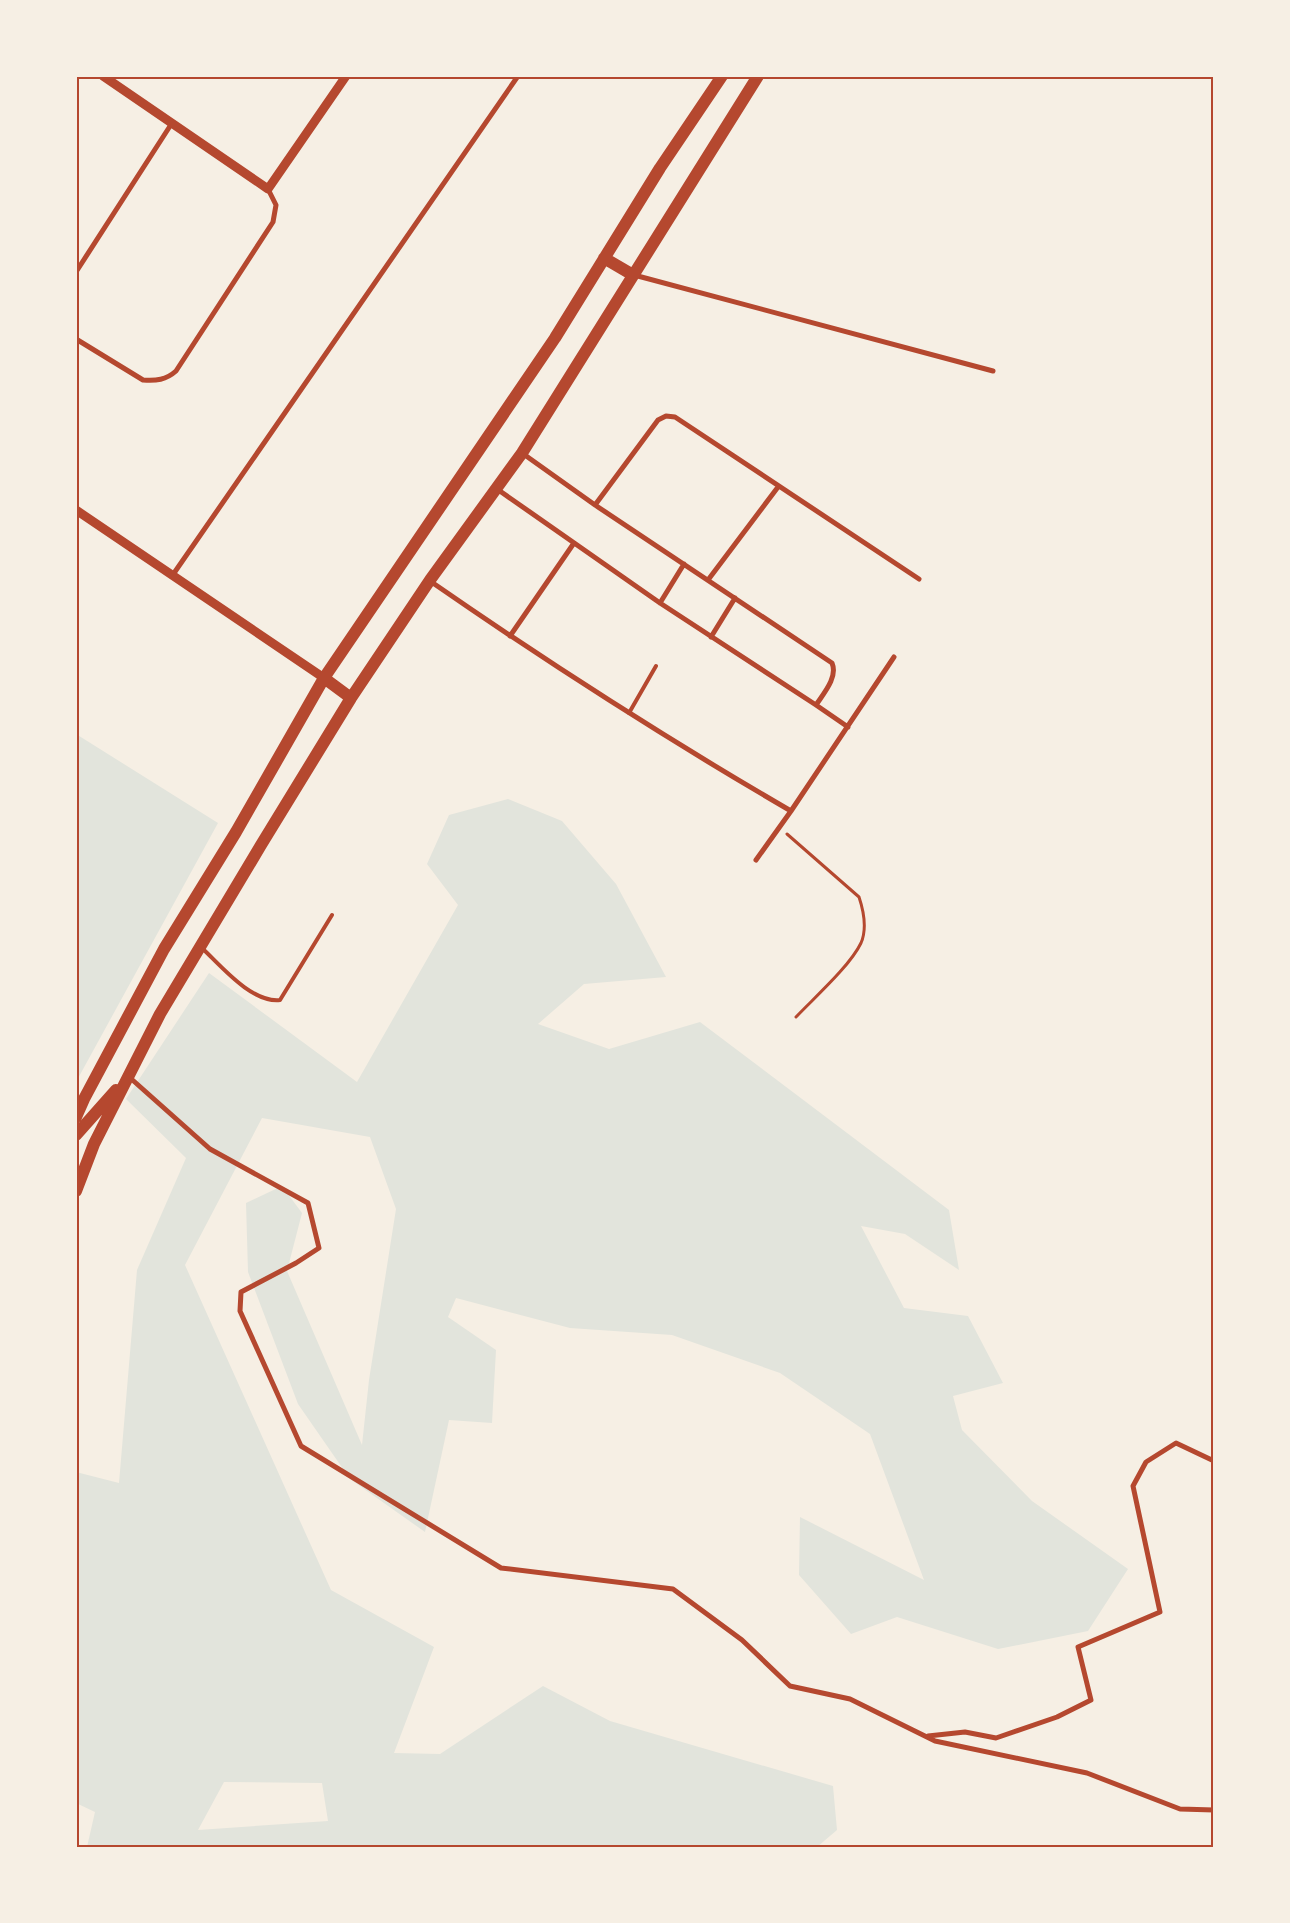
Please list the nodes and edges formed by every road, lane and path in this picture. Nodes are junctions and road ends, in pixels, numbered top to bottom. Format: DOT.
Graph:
graph roads {
  1 [pos="103,76"];
  2 [pos="346,76"];
  3 [pos="518,76"];
  4 [pos="722,76"];
  5 [pos="758,76"];
  6 [pos="172,124"];
  7 [pos="268,189"];
  8 [pos="604,258"];
  9 [pos="76,272"];
  10 [pos="633,275"];
  11 [pos="76,339"];
  12 [pos="994,371"];
  13 [pos="522,453"];
  14 [pos="778,487"];
  15 [pos="496,489"];
  16 [pos="595,505"];
  17 [pos="76,510"];
  18 [pos="574,543"];
  19 [pos="684,564"];
  20 [pos="172,576"];
  21 [pos="919,579"];
  22 [pos="430,580"];
  23 [pos="708,580"];
  24 [pos="734,598"];
  25 [pos="660,603"];
  26 [pos="510,636"];
  27 [pos="711,637"];
  28 [pos="894,657"];
  29 [pos="656,666"];
  30 [pos="324,678"];
  31 [pos="351,698"];
  32 [pos="816,704"];
  33 [pos="629,713"];
  34 [pos="848,726"];
  35 [pos="791,811"];
  36 [pos="779,827"];
  37 [pos="756,860"];
  38 [pos="332,915"];
  39 [pos="201,948"];
  40 [pos="796,1017"];
  41 [pos="105,1059"];
  42 [pos="128,1076"];
  43 [pos="76,1094"];
  44 [pos="76,1117"];
  45 [pos="76,1135"];
  46 [pos="76,1191"];
  47 [pos="1214,1461"];
  48 [pos="926,1736"];
  49 [pos="1214,1810"];
  1 -- 6 [label="street"];
  2 -- 7 [label="street"];
  3 -- 20 [label="street"];
  4 -- 8 [label="highway"];
  5 -- 10 [label="highway"];
  6 -- 7 [label="street"];
  6 -- 9 [label="street"];
  7 -- 11 [label="street"];
  8 -- 10 [label="highway"];
  8 -- 30 [label="highway"];
  10 -- 12 [label="street"];
  10 -- 13 [label="highway"];
  13 -- 15 [label="highway"];
  13 -- 16 [label="street"];
  14 -- 16 [label="street"];
  14 -- 21 [label="street"];
  14 -- 23 [label="street"];
  15 -- 18 [label="street"];
  15 -- 22 [label="highway"];
  16 -- 19 [label="street"];
  17 -- 20 [label="street"];
  18 -- 25 [label="street"];
  18 -- 26 [label="street"];
  19 -- 23 [label="street"];
  19 -- 25 [label="street"];
  20 -- 30 [label="street"];
  22 -- 26 [label="street"];
  22 -- 31 [label="highway"];
  23 -- 24 [label="street"];
  24 -- 27 [label="street"];
  24 -- 32 [label="street"];
  25 -- 27 [label="street"];
  26 -- 33 [label="street"];
  27 -- 32 [label="street"];
  28 -- 34 [label="street"];
  29 -- 33 [label="lane"];
  30 -- 31 [label="highway"];
  30 -- 41 [label="highway"];
  31 -- 39 [label="highway"];
  32 -- 34 [label="street"];
  33 -- 35 [label="street"];
  34 -- 35 [label="street"];
  35 -- 36 [label="street"];
  36 -- 37 [label="street"];
  36 -- 40 [label="path"];
  38 -- 39 [label="lane"];
  39 -- 42 [label="highway"];
  41 -- 43 [label="highway"];
  41 -- 44 [label="highway"];
  42 -- 45 [label="highway"];
  42 -- 46 [label="highway"];
  42 -- 48 [label="street"];
  47 -- 48 [label="street"];
  48 -- 49 [label="street"];
}
